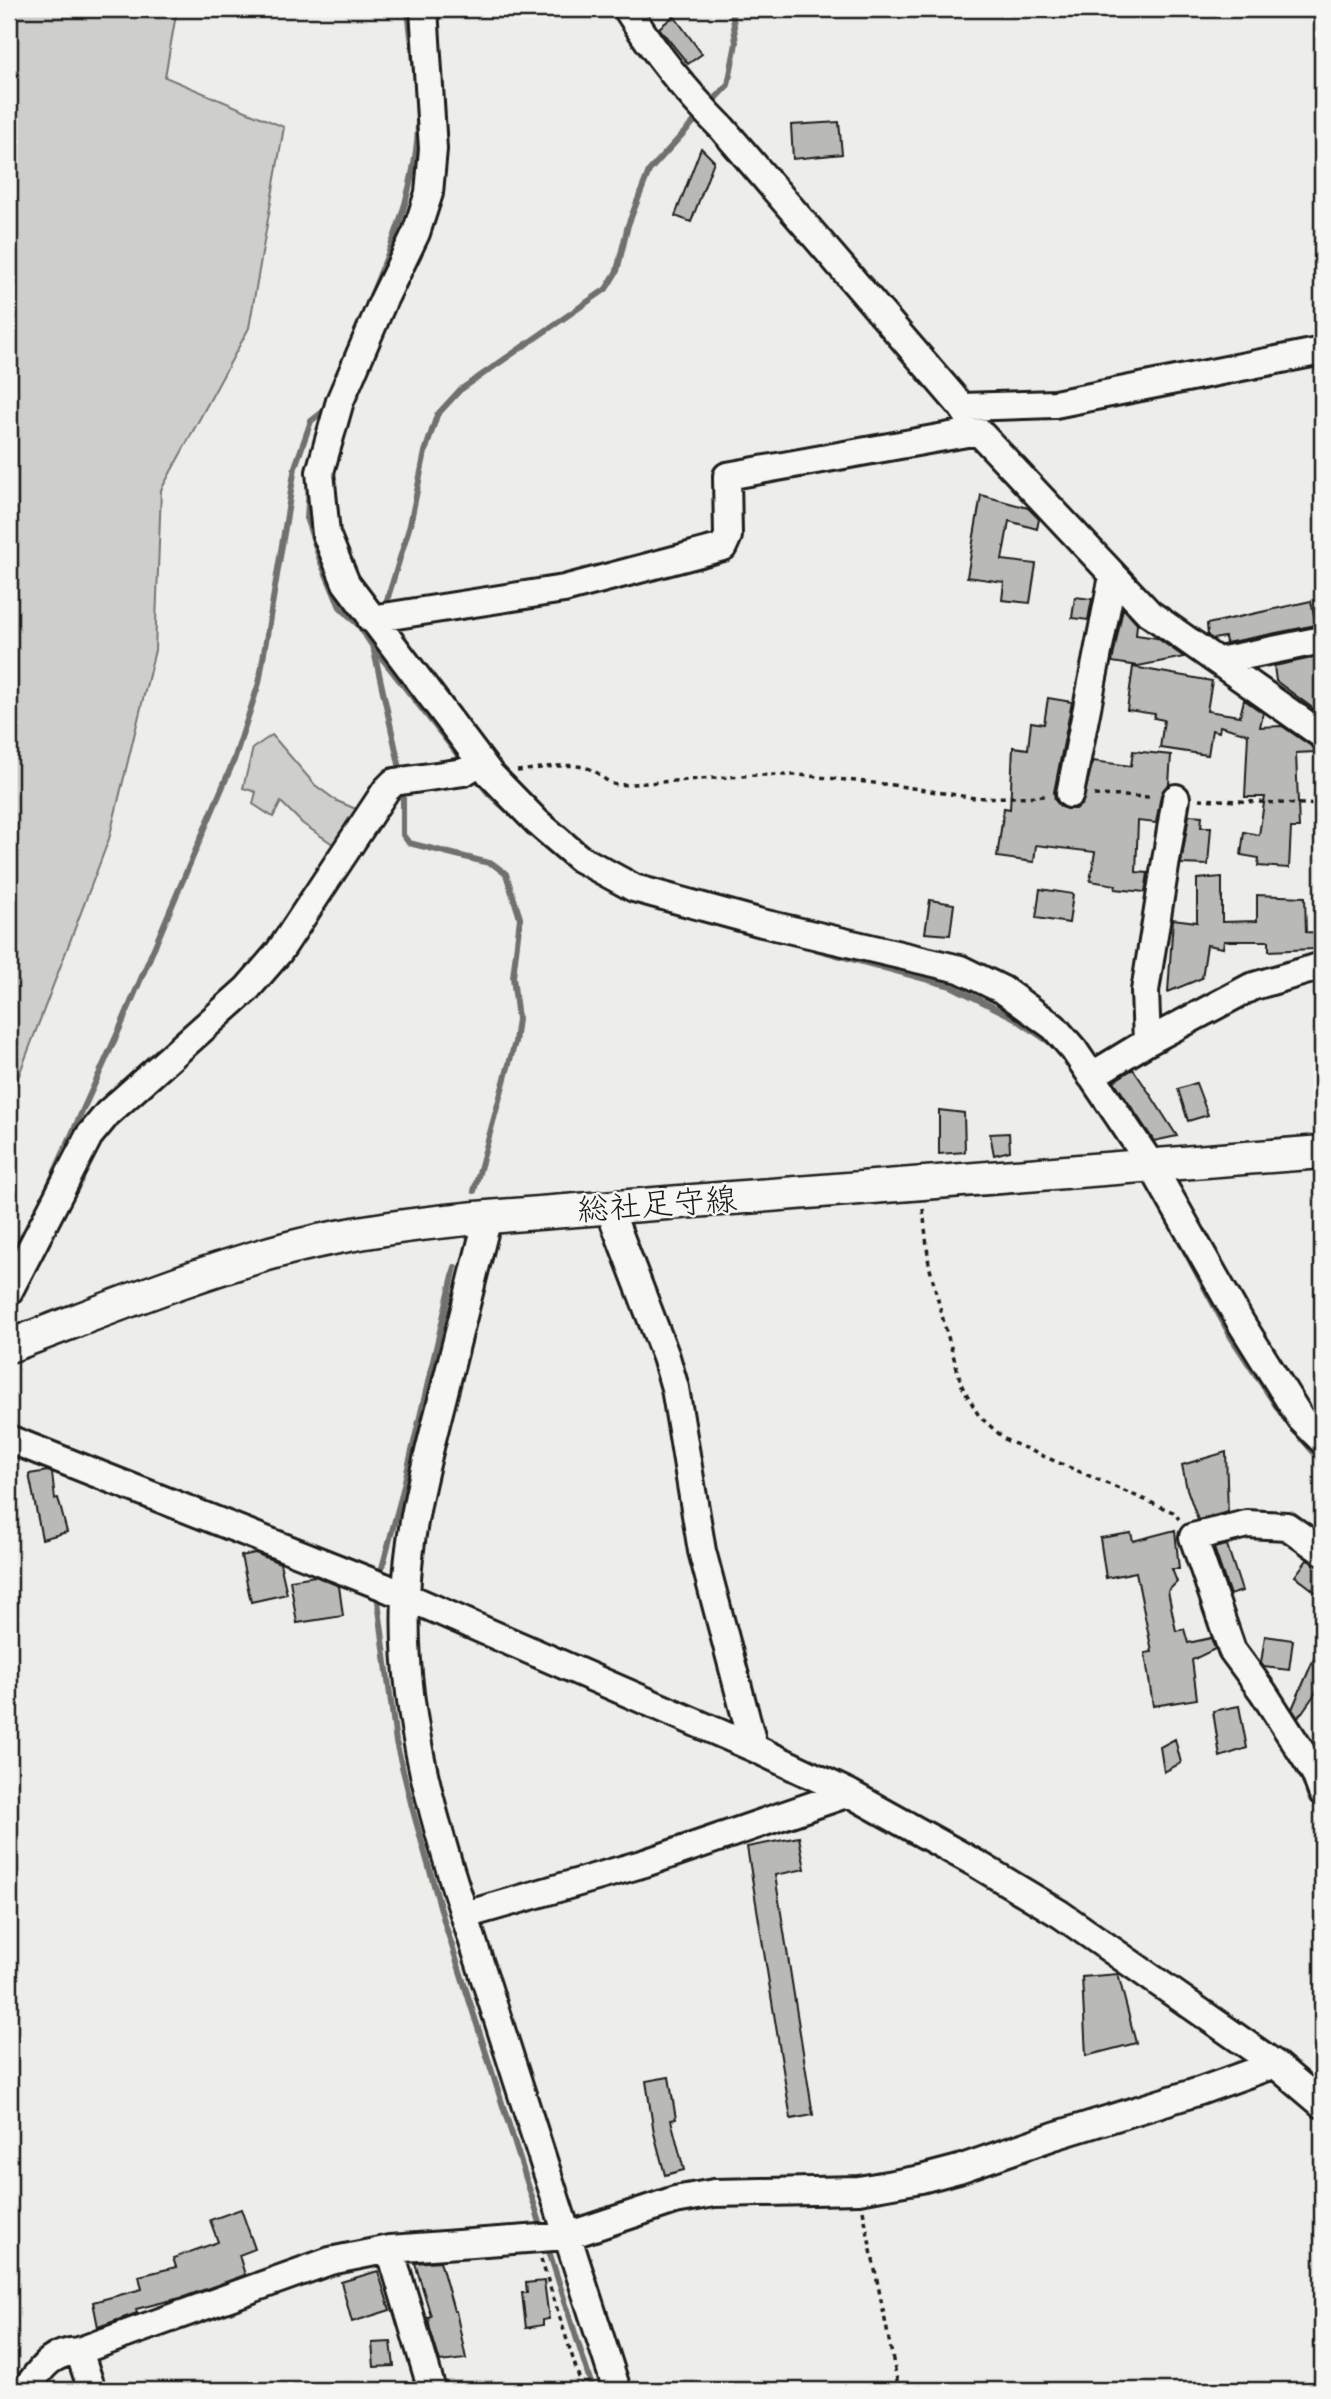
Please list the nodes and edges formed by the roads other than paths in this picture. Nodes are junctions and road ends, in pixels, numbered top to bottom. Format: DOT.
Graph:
graph roads {
  1 [pos="424,9"];
  2 [pos="627,9"];
  3 [pos="1322,351"];
  4 [pos="962,407"];
  5 [pos="978,431"];
  6 [pos="1113,576"];
  7 [pos="371,619"];
  8 [pos="1322,640"];
  9 [pos="1219,661"];
  10 [pos="1322,735"];
  11 [pos="477,768"];
  12 [pos="1070,794"];
  13 [pos="1176,798"];
  14 [pos="1322,967"];
  15 [pos="1147,1042"];
  16 [pos="1091,1076"];
  17 [pos="1322,1152"];
  18 [pos="1152,1166"];
  19 [pos="609,1208"];
  20 [pos="488,1217"];
  21 [pos="9,1291"];
  22 [pos="9,1346"];
  23 [pos="9,1439"];
  24 [pos="1322,1440"];
  25 [pos="1322,1551"];
  26 [pos="406,1596"];
  27 [pos="754,1748"];
  28 [pos="1322,1792"];
  29 [pos="849,1793"];
  30 [pos="465,1915"];
  31 [pos="1275,2064"];
  32 [pos="1320,2101"];
  33 [pos="548,2237"];
  34 [pos="390,2249"];
  35 [pos="79,2351"];
  36 [pos="25,2390"];
  37 [pos="92,2390"];
  38 [pos="432,2390"];
  39 [pos="617,2390"];
  1 -- 7 [label="street"];
  2 -- 4 [label="street"];
  3 -- 4 [label="street"];
  4 -- 5 [label="street"];
  5 -- 6 [label="street"];
  5 -- 7 [label="street"];
  6 -- 9 [label="street"];
  6 -- 12 [label="street"];
  7 -- 11 [label="street"];
  8 -- 9 [label="street"];
  9 -- 10 [label="street"];
  11 -- 16 [label="street"];
  11 -- 21 [label="street"];
  13 -- 15 [label="street"];
  14 -- 15 [label="street"];
  15 -- 16 [label="street"];
  16 -- 18 [label="street"];
  17 -- 18 [label="main road, 総社足守線"];
  18 -- 19 [label="main road, 総社足守線"];
  18 -- 24 [label="street"];
  19 -- 20 [label="main road, 総社足守線"];
  19 -- 27 [label="street"];
  20 -- 22 [label="main road, 総社足守線"];
  20 -- 26 [label="street"];
  23 -- 26 [label="street"];
  25 -- 28 [label="street"];
  26 -- 27 [label="street"];
  26 -- 30 [label="street"];
  27 -- 29 [label="street"];
  29 -- 30 [label="street"];
  29 -- 31 [label="street"];
  30 -- 33 [label="street"];
  31 -- 32 [label="street"];
  31 -- 33 [label="street"];
  33 -- 34 [label="street"];
  33 -- 39 [label="street"];
  34 -- 35 [label="street"];
  34 -- 38 [label="street"];
  35 -- 36 [label="street"];
  35 -- 37 [label="street"];
}
